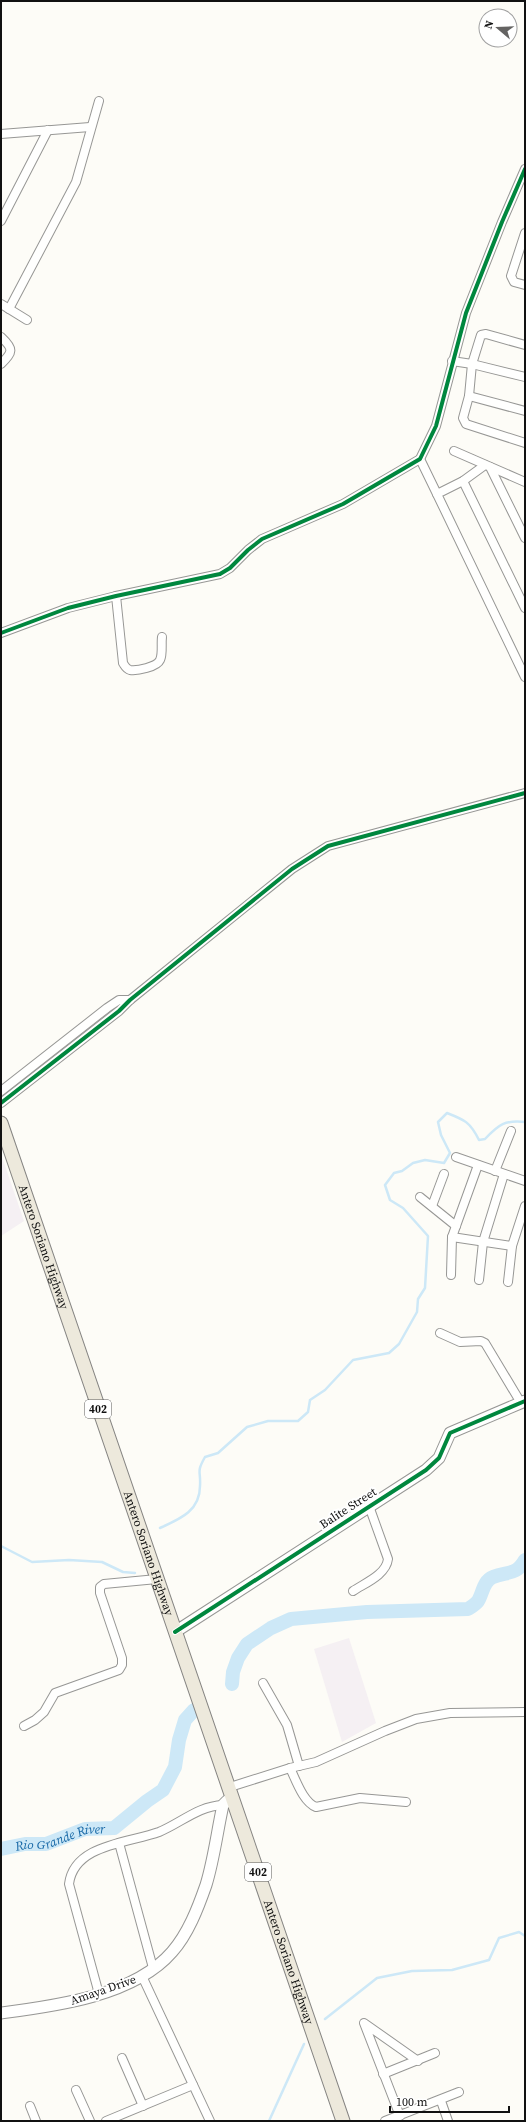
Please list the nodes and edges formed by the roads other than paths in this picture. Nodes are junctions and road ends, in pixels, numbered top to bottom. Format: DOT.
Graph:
graph roads {
  1 [pos="99,101"];
  2 [pos="90,128"];
  3 [pos="48,130"];
  4 [pos="1,134"];
  5 [pos="525,171"];
  6 [pos="1,221"];
  7 [pos="525,233"];
  8 [pos="525,285"];
  9 [pos="1,304"];
  10 [pos="9,309"];
  11 [pos="27,320"];
  12 [pos="1,337"];
  13 [pos="525,345"];
  14 [pos="452,361"];
  15 [pos="1,364"];
  16 [pos="472,364"];
  17 [pos="525,377"];
  18 [pos="469,396"];
  19 [pos="525,411"];
  20 [pos="525,443"];
  21 [pos="454,451"];
  22 [pos="420,459"];
  23 [pos="488,466"];
  24 [pos="463,481"];
  25 [pos="525,482"];
  26 [pos="437,494"];
  27 [pos="525,538"];
  28 [pos="116,596"];
  29 [pos="525,608"];
  30 [pos="1,633"];
  31 [pos="162,637"];
  32 [pos="525,677"];
  33 [pos="525,793"];
  34 [pos="130,1000"];
  35 [pos="1,1091"];
  36 [pos="1,1103"];
  37 [pos="1,1123"];
  38 [pos="510,1131"];
  39 [pos="456,1157"];
  40 [pos="478,1165"];
  41 [pos="495,1171"];
  42 [pos="444,1174"];
  43 [pos="504,1174"];
  44 [pos="525,1179"];
  45 [pos="420,1197"];
  46 [pos="432,1206"];
  47 [pos="525,1206"];
  48 [pos="456,1226"];
  49 [pos="452,1237"];
  50 [pos="483,1242"];
  51 [pos="512,1246"];
  52 [pos="451,1276"];
  53 [pos="479,1280"];
  54 [pos="508,1282"];
  55 [pos="440,1333"];
  56 [pos="523,1402"];
  57 [pos="369,1506"];
  58 [pos="158,1579"];
  59 [pos="353,1591"];
  60 [pos="175,1632"];
  61 [pos="263,1683"];
  62 [pos="525,1712"];
  63 [pos="24,1726"];
  64 [pos="299,1766"];
  65 [pos="290,1768"];
  66 [pos="229,1797"];
  67 [pos="406,1802"];
  68 [pos="119,1843"];
  69 [pos="153,1968"];
  70 [pos="142,1976"];
  71 [pos="99,1994"];
  72 [pos="1,2013"];
  73 [pos="434,2053"];
  74 [pos="122,2058"];
  75 [pos="418,2061"];
  76 [pos="383,2074"];
  77 [pos="193,2085"];
  78 [pos="76,2090"];
  79 [pos="459,2092"];
  80 [pos="441,2101"];
  81 [pos="30,2106"];
  82 [pos="143,2106"];
  83 [pos="400,2116"];
  84 [pos="36,2121"];
  85 [pos="90,2121"];
  86 [pos="106,2121"];
  87 [pos="210,2121"];
  88 [pos="343,2121"];
  89 [pos="385,2121"];
  90 [pos="448,2121"];
  1 -- 2 [label="street"];
  2 -- 3 [label="street"];
  2 -- 10 [label="street"];
  3 -- 4 [label="street"];
  3 -- 6 [label="street"];
  5 -- 14 [label="street"];
  7 -- 8 [label="street"];
  9 -- 10 [label="street"];
  10 -- 11 [label="street"];
  12 -- 15 [label="street"];
  13 -- 16 [label="street"];
  14 -- 16 [label="street"];
  14 -- 22 [label="street"];
  16 -- 17 [label="street"];
  16 -- 18 [label="street"];
  18 -- 19 [label="street"];
  18 -- 20 [label="street"];
  21 -- 23 [label="street"];
  22 -- 26 [label="street"];
  22 -- 28 [label="street"];
  23 -- 24 [label="street"];
  23 -- 25 [label="street"];
  23 -- 27 [label="street"];
  24 -- 26 [label="street"];
  24 -- 29 [label="street"];
  26 -- 32 [label="street"];
  28 -- 30 [label="street"];
  28 -- 31 [label="street"];
  33 -- 34 [label="street"];
  34 -- 35 [label="street"];
  34 -- 36 [label="street"];
  37 -- 58 [label="main road, Antero Soriano Highway / 402"];
  38 -- 41 [label="street"];
  39 -- 40 [label="street"];
  40 -- 41 [label="street"];
  40 -- 48 [label="street"];
  41 -- 43 [label="street"];
  42 -- 46 [label="street"];
  43 -- 44 [label="street"];
  43 -- 50 [label="street"];
  45 -- 46 [label="street"];
  46 -- 48 [label="street"];
  47 -- 51 [label="street"];
  48 -- 49 [label="street"];
  49 -- 50 [label="street"];
  49 -- 52 [label="street"];
  50 -- 51 [label="street"];
  50 -- 53 [label="street"];
  51 -- 54 [label="street"];
  55 -- 56 [label="street"];
  56 -- 57 [label="street, Balite Street"];
  57 -- 59 [label="street"];
  57 -- 60 [label="street, Balite Street"];
  58 -- 60 [label="main road, Antero Soriano Highway / 402"];
  58 -- 63 [label="street"];
  60 -- 66 [label="main road, Antero Soriano Highway / 402"];
  61 -- 64 [label="street"];
  62 -- 64 [label="street"];
  64 -- 65 [label="street"];
  65 -- 66 [label="street"];
  65 -- 67 [label="street"];
  66 -- 68 [label="street"];
  66 -- 69 [label="street, Amaya Drive"];
  66 -- 88 [label="main road, Antero Soriano Highway / 402"];
  68 -- 69 [label="street"];
  68 -- 71 [label="street"];
  69 -- 70 [label="street, Amaya Drive"];
  70 -- 71 [label="street, Amaya Drive"];
  70 -- 77 [label="street"];
  71 -- 72 [label="street, Amaya Drive"];
  73 -- 75 [label="street"];
  74 -- 82 [label="street"];
  75 -- 76 [label="street"];
  75 -- 76 [label="street"];
  76 -- 83 [label="street"];
  77 -- 82 [label="street"];
  77 -- 87 [label="street"];
  78 -- 85 [label="street"];
  79 -- 80 [label="street"];
  80 -- 83 [label="street"];
  80 -- 90 [label="street"];
  81 -- 84 [label="street"];
  82 -- 86 [label="street"];
  83 -- 89 [label="street"];
}
